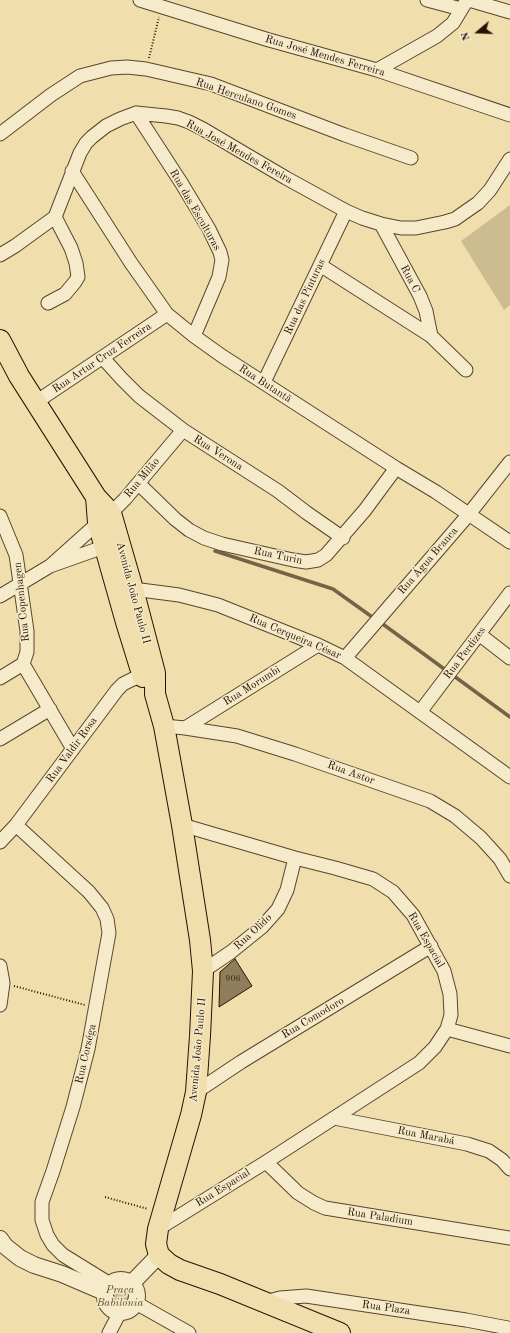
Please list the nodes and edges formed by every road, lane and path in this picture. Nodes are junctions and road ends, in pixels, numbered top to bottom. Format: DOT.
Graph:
graph roads {
  1 [pos="140,0"];
  2 [pos="427,0"];
  3 [pos="163,3"];
  4 [pos="466,3"];
  5 [pos="510,12"];
  6 [pos="146,69"];
  7 [pos="377,70"];
  8 [pos="136,113"];
  9 [pos="510,115"];
  10 [pos="0,134"];
  11 [pos="411,158"];
  12 [pos="510,159"];
  13 [pos="72,171"];
  14 [pos="346,211"];
  15 [pos="56,216"];
  16 [pos="381,224"];
  17 [pos="0,255"];
  18 [pos="320,265"];
  19 [pos="48,304"];
  20 [pos="167,314"];
  21 [pos="194,336"];
  22 [pos="431,336"];
  23 [pos="0,340"];
  24 [pos="103,358"];
  25 [pos="466,370"];
  26 [pos="264,382"];
  27 [pos="36,402"];
  28 [pos="183,430"];
  29 [pos="510,462"];
  30 [pos="396,468"];
  31 [pos="139,484"];
  32 [pos="469,514"];
  33 [pos="0,516"];
  34 [pos="104,518"];
  35 [pos="343,538"];
  36 [pos="510,542"];
  37 [pos="112,544"];
  38 [pos="50,566"];
  39 [pos="21,584"];
  40 [pos="126,591"];
  41 [pos="510,593"];
  42 [pos="0,596"];
  43 [pos="479,634"];
  44 [pos="318,645"];
  45 [pos="346,658"];
  46 [pos="510,658"];
  47 [pos="23,664"];
  48 [pos="149,674"];
  49 [pos="0,678"];
  50 [pos="50,709"];
  51 [pos="420,712"];
  52 [pos="164,726"];
  53 [pos="185,728"];
  54 [pos="0,739"];
  55 [pos="73,749"];
  56 [pos="510,777"];
  57 [pos="16,825"];
  58 [pos="182,825"];
  59 [pos="0,842"];
  60 [pos="295,858"];
  61 [pos="510,876"];
  62 [pos="431,946"];
  63 [pos="0,966"];
  64 [pos="203,971"];
  65 [pos="3,983"];
  66 [pos="0,1005"];
  67 [pos="96,1008"];
  68 [pos="447,1029"];
  69 [pos="510,1046"];
  70 [pos="196,1092"];
  71 [pos="334,1118"];
  72 [pos="266,1162"];
  73 [pos="510,1169"];
  74 [pos="105,1197"];
  75 [pos="160,1221"];
  76 [pos="510,1238"];
  77 [pos="0,1239"];
  78 [pos="159,1255"];
  79 [pos="131,1284"];
  80 [pos="107,1288"];
  81 [pos="265,1302"];
  82 [pos="136,1303"];
  83 [pos="120,1312"];
  84 [pos="508,1328"];
  85 [pos="109,1333"];
  86 [pos="189,1333"];
  87 [pos="340,1333"];
  1 -- 3 [label="street, Rua José Mendes Ferreira"];
  2 -- 4 [label="street"];
  3 -- 6 [label="path"];
  3 -- 7 [label="street, Rua José Mendes Ferreira"];
  4 -- 5 [label="street"];
  4 -- 7 [label="street"];
  6 -- 10 [label="street, Rua Herculano Gomes"];
  6 -- 11 [label="street, Rua Herculano Gomes"];
  7 -- 9 [label="street, Rua José Mendes Ferreira"];
  8 -- 13 [label="street, Rua José Mendes Fereira"];
  8 -- 14 [label="street, Rua José Mendes Fereira"];
  8 -- 21 [label="street, Rua das Esculturas"];
  12 -- 16 [label="street, Rua José Mendes Fereira"];
  13 -- 15 [label="street, Rua José Mendes Fereira"];
  13 -- 20 [label="street, Rua Butantã"];
  14 -- 16 [label="street, Rua José Mendes Fereira"];
  14 -- 18 [label="street, Rua das Pinturas"];
  15 -- 17 [label="street"];
  15 -- 19 [label="street"];
  16 -- 22 [label="street, Rua C"];
  18 -- 22 [label="street"];
  18 -- 26 [label="street, Rua das Pinturas"];
  20 -- 21 [label="street, Rua Butantã"];
  20 -- 24 [label="street, Rua Artur Cruz Ferreira"];
  21 -- 26 [label="street, Rua Butantã"];
  22 -- 25 [label="street"];
  23 -- 27 [label="main road, Avenida João Paulo II"];
  24 -- 27 [label="street, Rua Artur Cruz Ferreira"];
  24 -- 28 [label="street, Rua Verona"];
  26 -- 30 [label="street, Rua Butantã"];
  27 -- 34 [label="main road, Avenida João Paulo II"];
  28 -- 31 [label="street, Rua Milão"];
  28 -- 35 [label="street, Rua Verona"];
  29 -- 32 [label="street, Rua Água Branca"];
  30 -- 32 [label="street, Rua Butantã"];
  30 -- 35 [label="street, Rua Turin"];
  31 -- 34 [label="street, Rua Milão"];
  31 -- 35 [label="street, Rua Turin"];
  32 -- 36 [label="street, Rua Butantã"];
  32 -- 45 [label="street, Rua Água Branca"];
  33 -- 39 [label="street, Rua Copenhagen"];
  34 -- 37 [label="main road, Avenida João Paulo II"];
  34 -- 38 [label="street, Rua Milão"];
  37 -- 38 [label="street"];
  37 -- 40 [label="main road, Avenida João Paulo II"];
  38 -- 39 [label="street"];
  39 -- 42 [label="street"];
  39 -- 47 [label="street, Rua Copenhagen"];
  40 -- 44 [label="street, Rua Cerqueira César"];
  40 -- 48 [label="main road, Avenida João Paulo II"];
  41 -- 43 [label="street, Rua Perdizes"];
  43 -- 46 [label="street"];
  43 -- 51 [label="street, Rua Perdizes"];
  44 -- 45 [label="street, Rua Cerqueira César"];
  44 -- 53 [label="street, Rua Morumbi"];
  45 -- 51 [label="street, Rua Cerqueira César"];
  47 -- 49 [label="street"];
  47 -- 50 [label="street"];
  48 -- 52 [label="main road, Avenida João Paulo II"];
  48 -- 55 [label="street, Rua Valdir Rosa"];
  50 -- 54 [label="street"];
  50 -- 55 [label="street"];
  51 -- 56 [label="street, Rua Cerqueira César"];
  52 -- 53 [label="street, Rua Astor"];
  52 -- 58 [label="main road, Avenida João Paulo II"];
  53 -- 61 [label="street, Rua Astor"];
  55 -- 57 [label="street, Rua Valdir Rosa"];
  57 -- 59 [label="street, Rua Valdir Rosa"];
  57 -- 67 [label="street, Rua Corséga"];
  58 -- 60 [label="street, Rua Espacial"];
  58 -- 64 [label="main road, Avenida João Paulo II"];
  60 -- 62 [label="street, Rua Espacial"];
  60 -- 64 [label="street, Rua Olido"];
  62 -- 68 [label="street, Rua Espacial"];
  62 -- 70 [label="street, Rua Comodoro"];
  63 -- 65 [label="street"];
  64 -- 70 [label="main road, Avenida João Paulo II"];
  65 -- 66 [label="street"];
  65 -- 67 [label="path"];
  67 -- 80 [label="street, Rua Corséga"];
  68 -- 69 [label="street"];
  68 -- 71 [label="street, Rua Espacial"];
  70 -- 75 [label="main road, Avenida João Paulo II"];
  71 -- 72 [label="street, Rua Espacial"];
  71 -- 73 [label="street, Rua Marabá"];
  72 -- 75 [label="street, Rua Espacial"];
  72 -- 76 [label="street, Rua Paladium"];
  74 -- 75 [label="path"];
  75 -- 78 [label="main road, Avenida João Paulo II"];
  77 -- 80 [label="street"];
  78 -- 79 [label="street"];
  78 -- 81 [label="main road"];
  79 -- 80 [label="street"];
  79 -- 82 [label="street"];
  80 -- 83 [label="street"];
  81 -- 84 [label="street, Rua Plaza"];
  81 -- 87 [label="main road"];
  82 -- 83 [label="street"];
  82 -- 86 [label="street"];
  83 -- 85 [label="street"];
}
